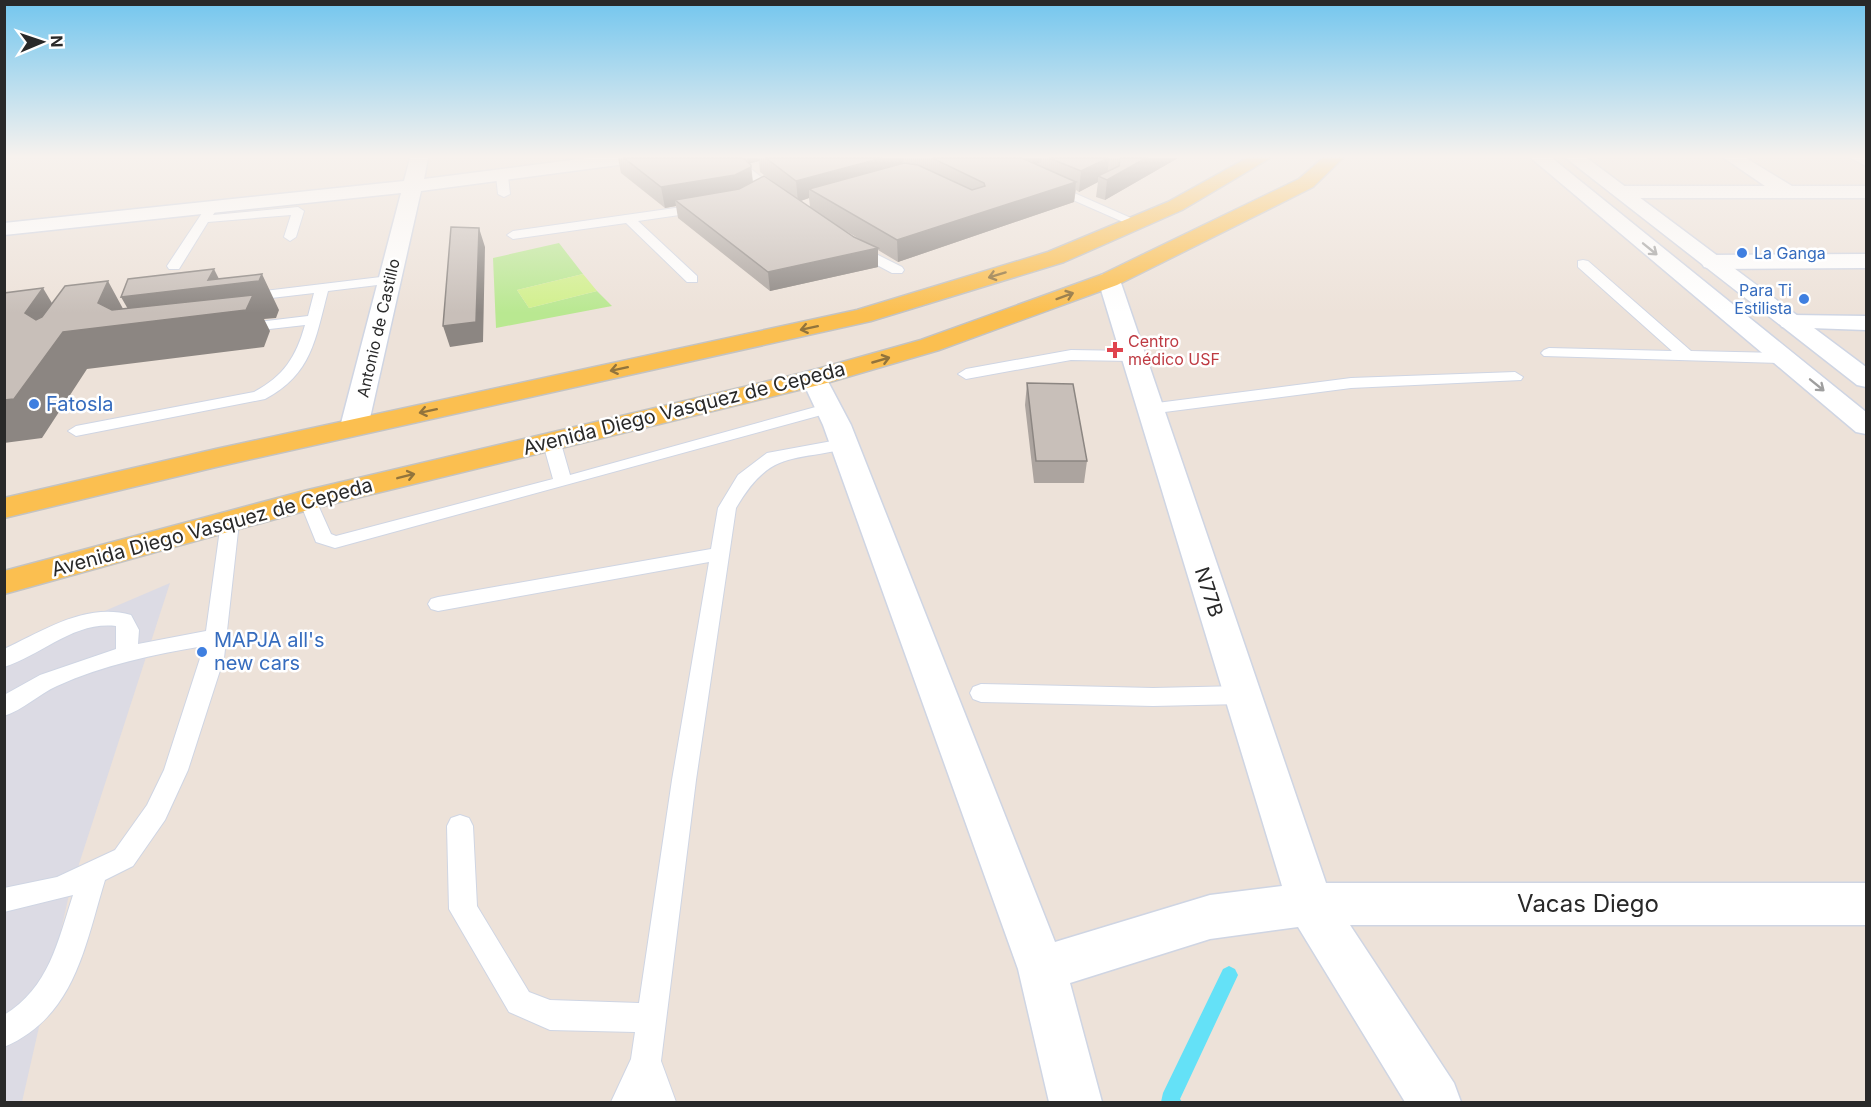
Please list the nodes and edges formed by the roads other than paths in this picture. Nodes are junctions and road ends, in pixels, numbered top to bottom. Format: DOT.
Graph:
graph roads {
  1 [pos="233,210"];
  2 [pos="405,210"];
  3 [pos="691,210"];
  4 [pos="1104,210"];
  5 [pos="1166,210"];
  6 [pos="1252,210"];
  7 [pos="1603,210"];
  8 [pos="1643,210"];
  9 [pos="208,213"];
  10 [pos="630,220"];
  11 [pos="1134,222"];
  12 [pos="4,229"];
  13 [pos="513,235"];
  14 [pos="290,237"];
  15 [pos="842,239"];
  16 [pos="1866,261"];
  17 [pos="1712,262"];
  18 [pos="1582,264"];
  19 [pos="174,266"];
  20 [pos="897,270"];
  21 [pos="692,279"];
  22 [pos="389,280"];
  23 [pos="1109,280"];
  24 [pos="322,288"];
  25 [pos="232,298"];
  26 [pos="312,320"];
  27 [pos="1791,322"];
  28 [pos="1866,322"];
  29 [pos="231,330"];
  30 [pos="1550,353"];
  31 [pos="1132,356"];
  32 [pos="1689,357"];
  33 [pos="1784,358"];
  34 [pos="966,374"];
  35 [pos="1515,377"];
  36 [pos="1866,379"];
  37 [pos="822,393"];
  38 [pos="1149,409"];
  39 [pos="1866,426"];
  40 [pos="354,427"];
  41 [pos="76,431"];
  42 [pos="551,441"];
  43 [pos="843,444"];
  44 [pos="563,482"];
  45 [pos="308,500"];
  46 [pos="4,508"];
  47 [pos="230,522"];
  48 [pos="719,554"];
  49 [pos="4,584"];
  50 [pos="438,603"];
  51 [pos="216,637"];
  52 [pos="126,653"];
  53 [pos="4,659"];
  54 [pos="981,693"];
  55 [pos="1242,695"];
  56 [pos="4,707"];
  57 [pos="460,826"];
  58 [pos="93,874"];
  59 [pos="4,900"];
  60 [pos="1310,904"];
  61 [pos="1866,904"];
  62 [pos="1042,969"];
  63 [pos="651,1018"];
  64 [pos="4,1032"];
  65 [pos="646,1061"];
  66 [pos="627,1102"];
  67 [pos="660,1102"];
  68 [pos="1075,1102"];
  69 [pos="1435,1102"];
  1 -- 9 [label="street"];
  2 -- 22 [label="street, Antonio de Castillo"];
  3 -- 10 [label="lane"];
  4 -- 11 [label="lane"];
  5 -- 11 [label="main road"];
  6 -- 23 [label="main road, Avenida Diego Vasquez de Cepeda"];
  7 -- 33 [label="street, one-way"];
  8 -- 17 [label="street"];
  9 -- 12 [label="street"];
  9 -- 14 [label="lane"];
  9 -- 19 [label="lane"];
  10 -- 13 [label="lane"];
  10 -- 21 [label="lane"];
  11 -- 40 [label="main road, one-way"];
  15 -- 20 [label="lane"];
  16 -- 17 [label="street"];
  17 -- 27 [label="street"];
  18 -- 32 [label="lane"];
  22 -- 24 [label="lane"];
  22 -- 40 [label="street, Antonio de Castillo"];
  23 -- 31 [label="street, N77B"];
  37 -- 23 [label="main road, Avenida Diego Vasquez de Cepeda, one-way"];
  24 -- 25 [label="lane"];
  24 -- 26 [label="lane"];
  26 -- 29 [label="lane"];
  26 -- 41 [label="lane"];
  27 -- 28 [label="street"];
  27 -- 36 [label="street"];
  30 -- 32 [label="lane"];
  31 -- 34 [label="lane"];
  31 -- 38 [label="street, N77B"];
  32 -- 33 [label="lane"];
  33 -- 39 [label="street, one-way"];
  35 -- 38 [label="lane"];
  37 -- 42 [label="main road, Avenida Diego Vasquez de Cepeda"];
  37 -- 43 [label="street"];
  37 -- 44 [label="lane"];
  38 -- 55 [label="street, N77B"];
  40 -- 46 [label="main road"];
  42 -- 44 [label="lane"];
  45 -- 42 [label="main road, Avenida Diego Vasquez de Cepeda, one-way"];
  43 -- 48 [label="lane"];
  43 -- 62 [label="street"];
  44 -- 45 [label="lane"];
  45 -- 47 [label="main road, Avenida Diego Vasquez de Cepeda"];
  47 -- 49 [label="main road, Avenida Diego Vasquez de Cepeda"];
  47 -- 51 [label="lane"];
  48 -- 50 [label="lane"];
  48 -- 63 [label="lane"];
  51 -- 52 [label="lane"];
  51 -- 58 [label="lane"];
  52 -- 53 [label="lane"];
  52 -- 56 [label="lane"];
  54 -- 55 [label="lane"];
  55 -- 60 [label="street, N77B"];
  57 -- 63 [label="lane"];
  58 -- 59 [label="lane"];
  58 -- 64 [label="lane"];
  60 -- 61 [label="street, Vacas Diego"];
  60 -- 62 [label="street, Vacas Diego"];
  60 -- 69 [label="street, N77B"];
  62 -- 68 [label="street"];
  63 -- 65 [label="lane"];
  65 -- 66 [label="lane"];
  65 -- 67 [label="lane"];
}
